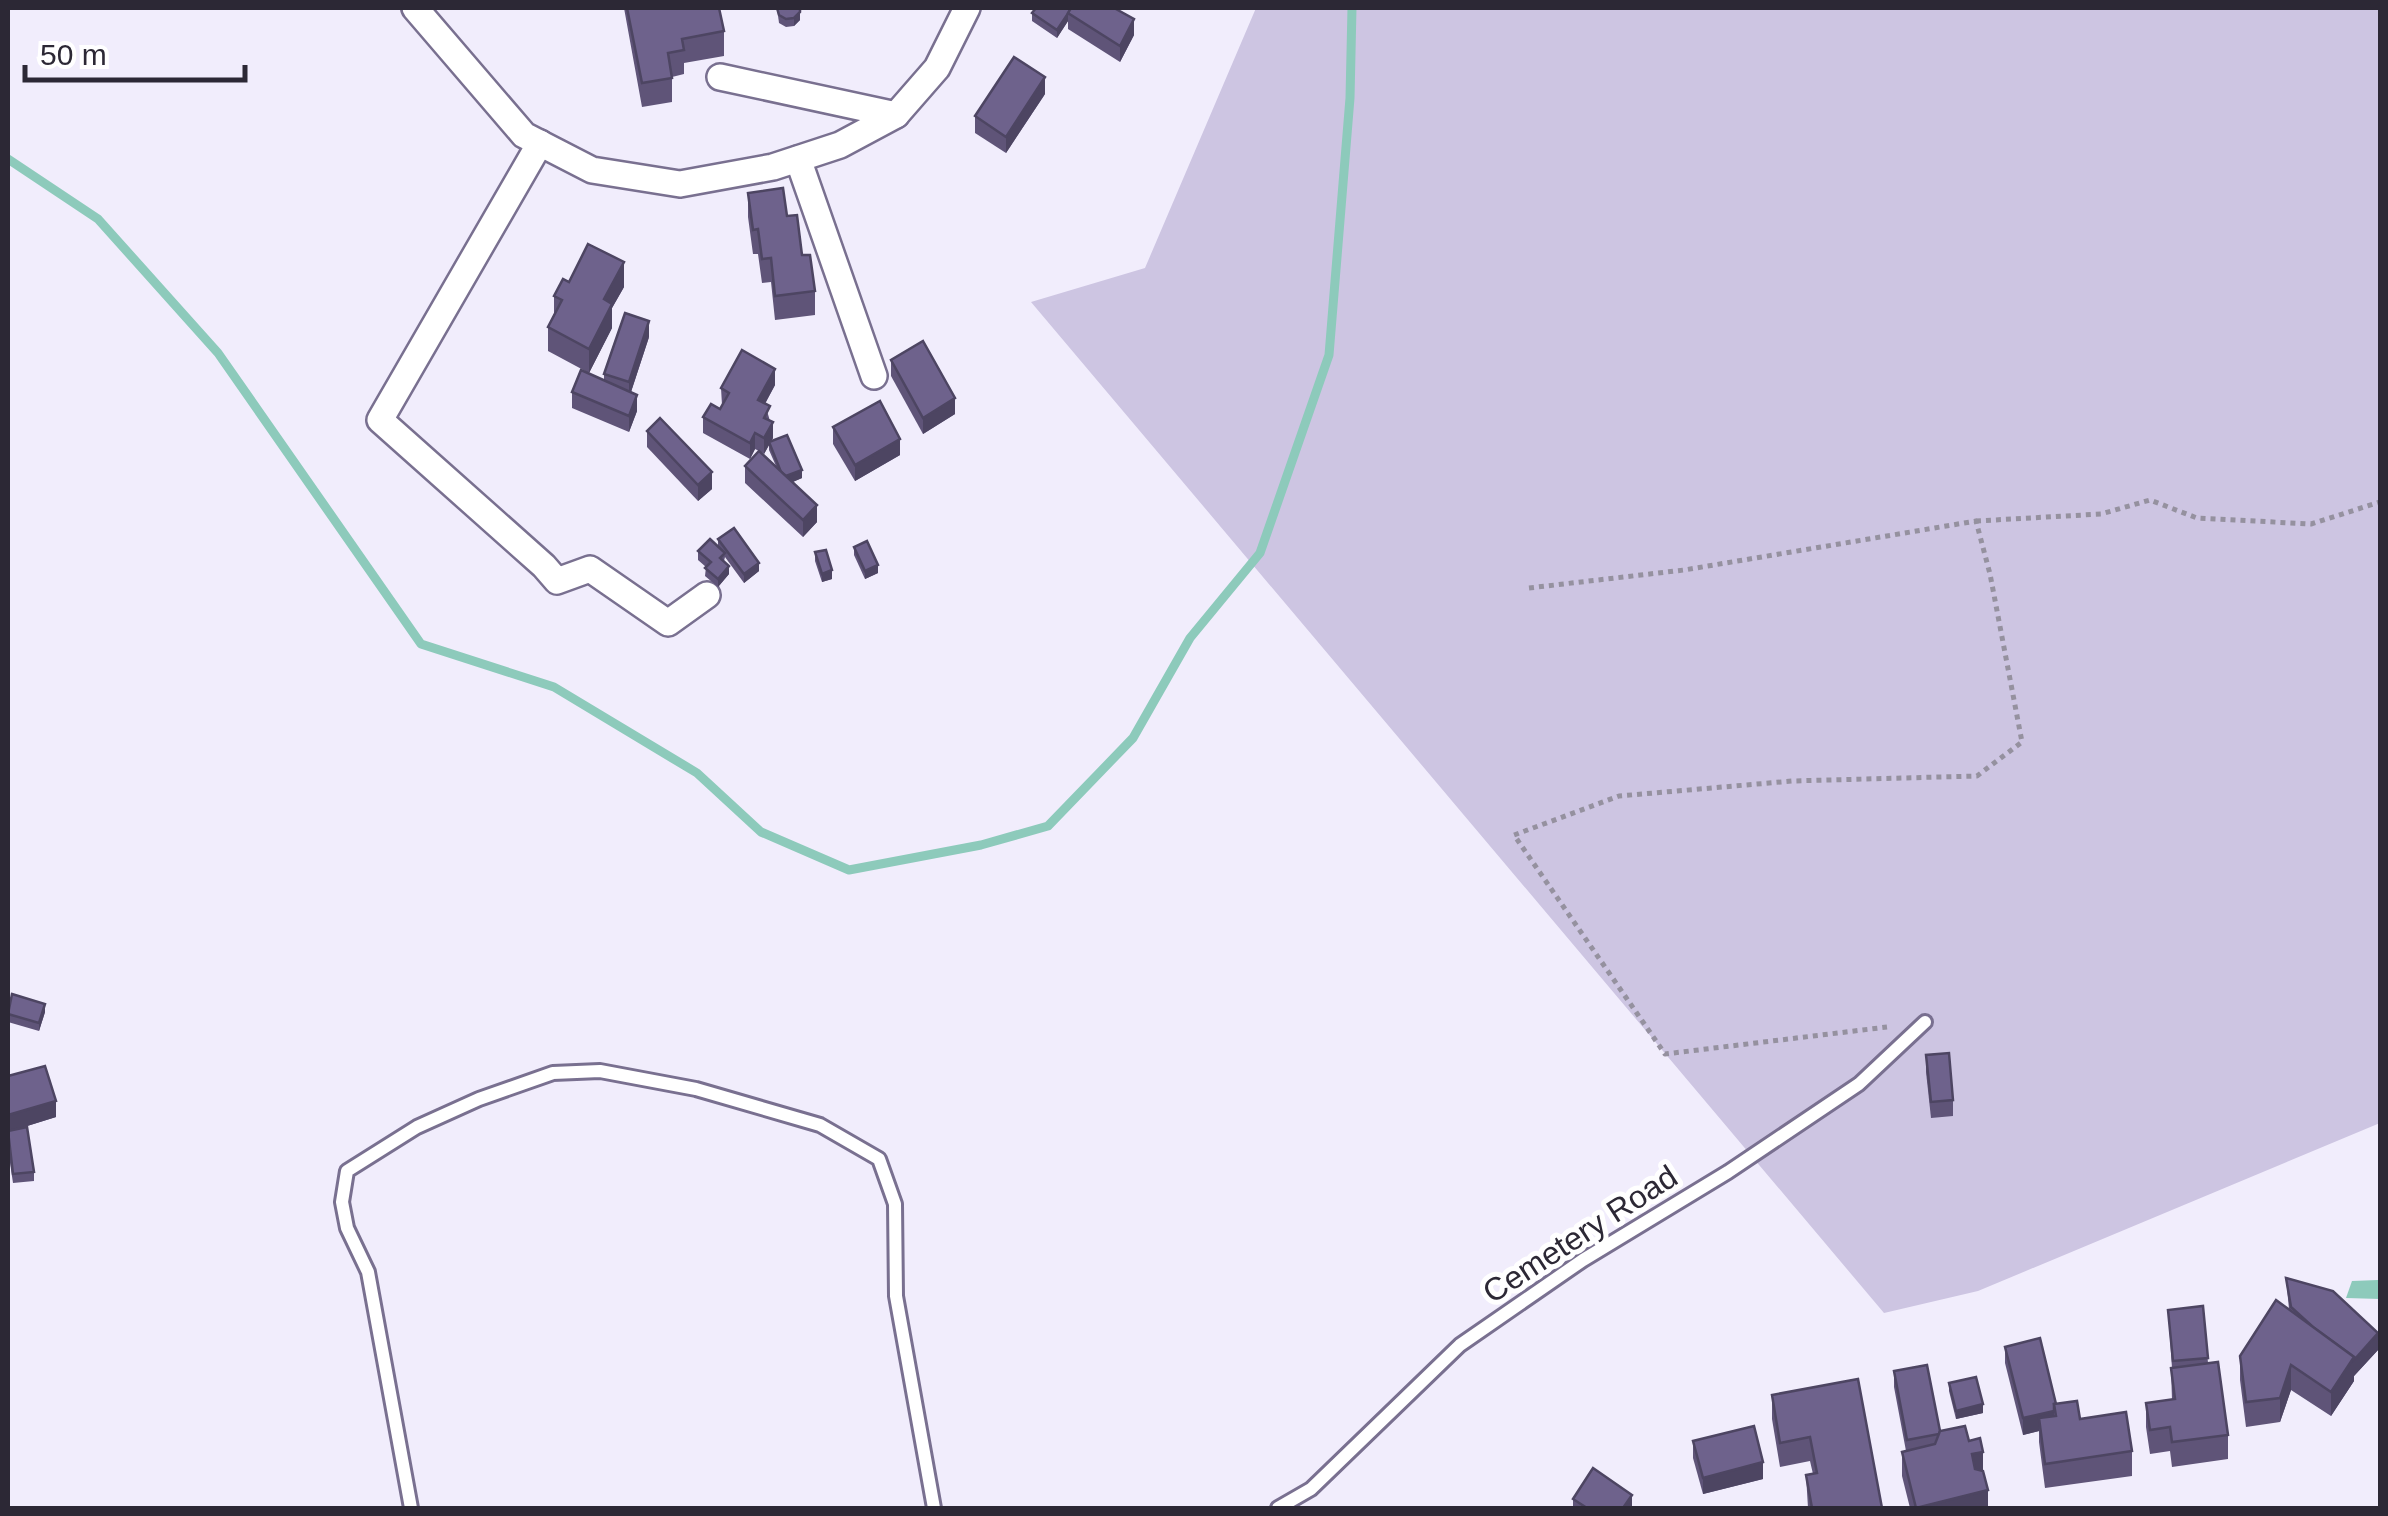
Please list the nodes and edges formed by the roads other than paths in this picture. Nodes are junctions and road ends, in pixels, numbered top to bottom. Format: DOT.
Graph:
graph roads {
  1 [pos="415,8"];
  2 [pos="967,8"];
  3 [pos="720,77"];
  4 [pos="896,116"];
  5 [pos="540,143"];
  6 [pos="798,159"];
  7 [pos="874,376"];
  8 [pos="707,596"];
  9 [pos="1925,1022"];
  10 [pos="411,1508"];
  11 [pos="934,1508"];
  12 [pos="1278,1508"];
  1 -- 5 [label="street"];
  2 -- 4 [label="street"];
  3 -- 4 [label="street"];
  4 -- 6 [label="street"];
  5 -- 6 [label="street"];
  5 -- 8 [label="street"];
  6 -- 7 [label="street"];
  9 -- 12 [label="lane, Cemetery Road"];
  10 -- 11 [label="lane"];
}
